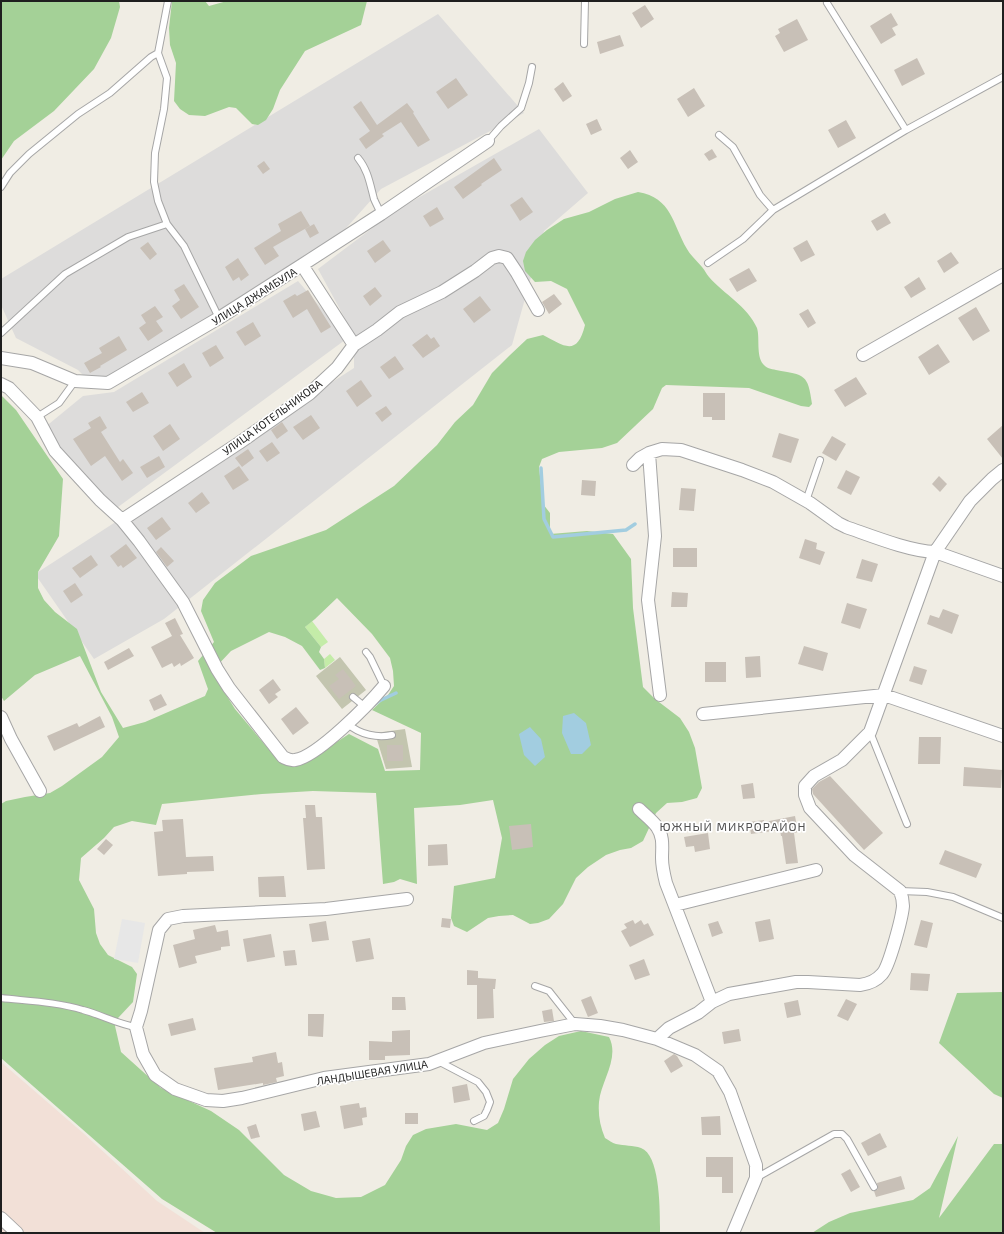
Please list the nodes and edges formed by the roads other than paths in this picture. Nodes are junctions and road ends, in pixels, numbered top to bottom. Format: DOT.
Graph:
graph roads {
  1 [pos="168,1"];
  2 [pos="585,1"];
  3 [pos="827,3"];
  4 [pos="584,44"];
  5 [pos="158,53"];
  6 [pos="532,67"];
  7 [pos="1003,77"];
  8 [pos="906,130"];
  9 [pos="719,135"];
  10 [pos="488,141"];
  11 [pos="358,158"];
  12 [pos="1,187"];
  13 [pos="773,210"];
  14 [pos="381,214"];
  15 [pos="167,224"];
  16 [pos="708,263"];
  17 [pos="302,265"];
  18 [pos="1003,275"];
  19 [pos="538,310"];
  20 [pos="219,318"];
  21 [pos="1,333"];
  22 [pos="354,345"];
  23 [pos="863,355"];
  24 [pos="1,358"];
  25 [pos="75,381"];
  26 [pos="1,384"];
  27 [pos="37,417"];
  28 [pos="650,453"];
  29 [pos="820,460"];
  30 [pos="633,465"];
  31 [pos="1003,470"];
  32 [pos="806,501"];
  33 [pos="122,520"];
  34 [pos="935,552"];
  35 [pos="1003,576"];
  36 [pos="366,652"];
  37 [pos="384,686"];
  38 [pos="660,695"];
  39 [pos="884,695"];
  40 [pos="353,697"];
  41 [pos="364,706"];
  42 [pos="703,714"];
  43 [pos="1,717"];
  44 [pos="348,724"];
  45 [pos="870,732"];
  46 [pos="392,735"];
  47 [pos="1003,736"];
  48 [pos="40,791"];
  49 [pos="639,809"];
  50 [pos="907,824"];
  51 [pos="816,870"];
  52 [pos="900,891"];
  53 [pos="407,898"];
  54 [pos="676,904"];
  55 [pos="1003,918"];
  56 [pos="535,986"];
  57 [pos="1,998"];
  58 [pos="712,1002"];
  59 [pos="575,1024"];
  60 [pos="136,1027"];
  61 [pos="657,1039"];
  62 [pos="438,1061"];
  63 [pos="474,1121"];
  64 [pos="756,1178"];
  65 [pos="874,1187"];
  66 [pos="1,1218"];
  67 [pos="17,1233"];
  68 [pos="733,1233"];
  1 -- 5 [label="lane"];
  2 -- 4 [label="lane"];
  3 -- 8 [label="lane"];
  5 -- 12 [label="lane"];
  5 -- 15 [label="lane"];
  6 -- 10 [label="lane"];
  7 -- 8 [label="lane"];
  8 -- 13 [label="lane"];
  9 -- 13 [label="lane"];
  10 -- 14 [label="street, УЛИЦА ДЖАМБУЛА"];
  11 -- 14 [label="lane"];
  13 -- 16 [label="lane"];
  14 -- 17 [label="street, УЛИЦА ДЖАМБУЛА"];
  15 -- 20 [label="lane"];
  15 -- 21 [label="lane"];
  17 -- 20 [label="street, УЛИЦА ДЖАМБУЛА"];
  17 -- 22 [label="street"];
  18 -- 23 [label="street"];
  19 -- 22 [label="street, УЛИЦА КОТЕЛЬНИКОВА"];
  20 -- 25 [label="street, УЛИЦА ДЖАМБУЛА"];
  22 -- 33 [label="street, УЛИЦА КОТЕЛЬНИКОВА"];
  24 -- 25 [label="street, УЛИЦА ДЖАМБУЛА"];
  25 -- 27 [label="lane"];
  26 -- 27 [label="street"];
  27 -- 33 [label="street"];
  28 -- 30 [label="street"];
  28 -- 32 [label="street"];
  28 -- 38 [label="street"];
  29 -- 32 [label="lane"];
  31 -- 34 [label="street"];
  32 -- 34 [label="street"];
  33 -- 44 [label="street"];
  34 -- 35 [label="street"];
  34 -- 39 [label="street"];
  36 -- 37 [label="lane"];
  37 -- 41 [label="street"];
  39 -- 42 [label="street"];
  39 -- 45 [label="street"];
  39 -- 47 [label="street"];
  40 -- 41 [label="lane"];
  41 -- 44 [label="street"];
  43 -- 48 [label="street"];
  44 -- 46 [label="lane"];
  45 -- 50 [label="lane"];
  45 -- 52 [label="street"];
  49 -- 54 [label="street"];
  51 -- 54 [label="street"];
  52 -- 55 [label="lane"];
  52 -- 58 [label="street"];
  53 -- 60 [label="street"];
  54 -- 58 [label="street"];
  56 -- 59 [label="lane"];
  57 -- 60 [label="lane"];
  58 -- 61 [label="street"];
  59 -- 61 [label="street, ЛАНДЫШЕВАЯ УЛИЦА"];
  59 -- 62 [label="street, ЛАНДЫШЕВАЯ УЛИЦА"];
  60 -- 62 [label="street, ЛАНДЫШЕВАЯ УЛИЦА"];
  61 -- 64 [label="street, ЛАНДЫШЕВАЯ УЛИЦА"];
  62 -- 63 [label="lane"];
  64 -- 65 [label="lane"];
  64 -- 68 [label="street, ЛАНДЫШЕВАЯ УЛИЦА"];
  66 -- 67 [label="street"];
}
